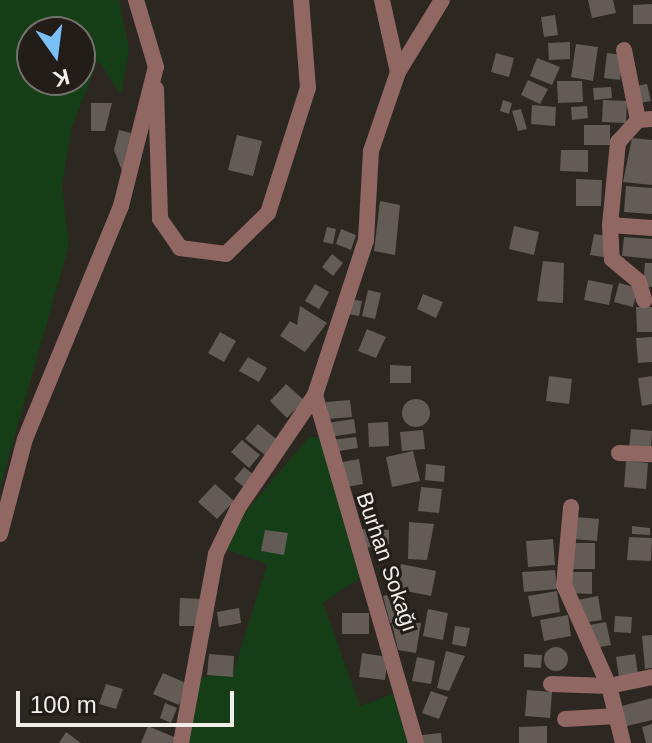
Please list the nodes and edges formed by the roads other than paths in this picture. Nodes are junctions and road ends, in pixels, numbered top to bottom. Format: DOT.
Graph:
graph roads {
  1 [pos="136,0"];
  2 [pos="301,0"];
  3 [pos="382,0"];
  4 [pos="442,0"];
  5 [pos="624,50"];
  6 [pos="156,67"];
  7 [pos="398,72"];
  8 [pos="645,120"];
  9 [pos="610,225"];
  10 [pos="652,228"];
  11 [pos="644,300"];
  12 [pos="315,395"];
  13 [pos="619,453"];
  14 [pos="652,454"];
  15 [pos="571,507"];
  16 [pos="0,534"];
  17 [pos="652,677"];
  18 [pos="551,684"];
  19 [pos="609,686"];
  20 [pos="617,716"];
  21 [pos="565,719"];
  22 [pos="181,743"];
  23 [pos="416,743"];
  24 [pos="623,743"];
  1 -- 6 [label="street"];
  2 -- 6 [label="street"];
  3 -- 7 [label="street"];
  4 -- 7 [label="street"];
  5 -- 8 [label="street"];
  6 -- 16 [label="street"];
  7 -- 12 [label="street"];
  8 -- 9 [label="street"];
  9 -- 10 [label="street"];
  9 -- 11 [label="street"];
  12 -- 22 [label="street"];
  12 -- 23 [label="street, Burhan Sokağı"];
  13 -- 14 [label="street"];
  15 -- 19 [label="street"];
  17 -- 19 [label="street"];
  18 -- 19 [label="street"];
  19 -- 20 [label="street"];
  20 -- 21 [label="street"];
  20 -- 24 [label="street"];
}
